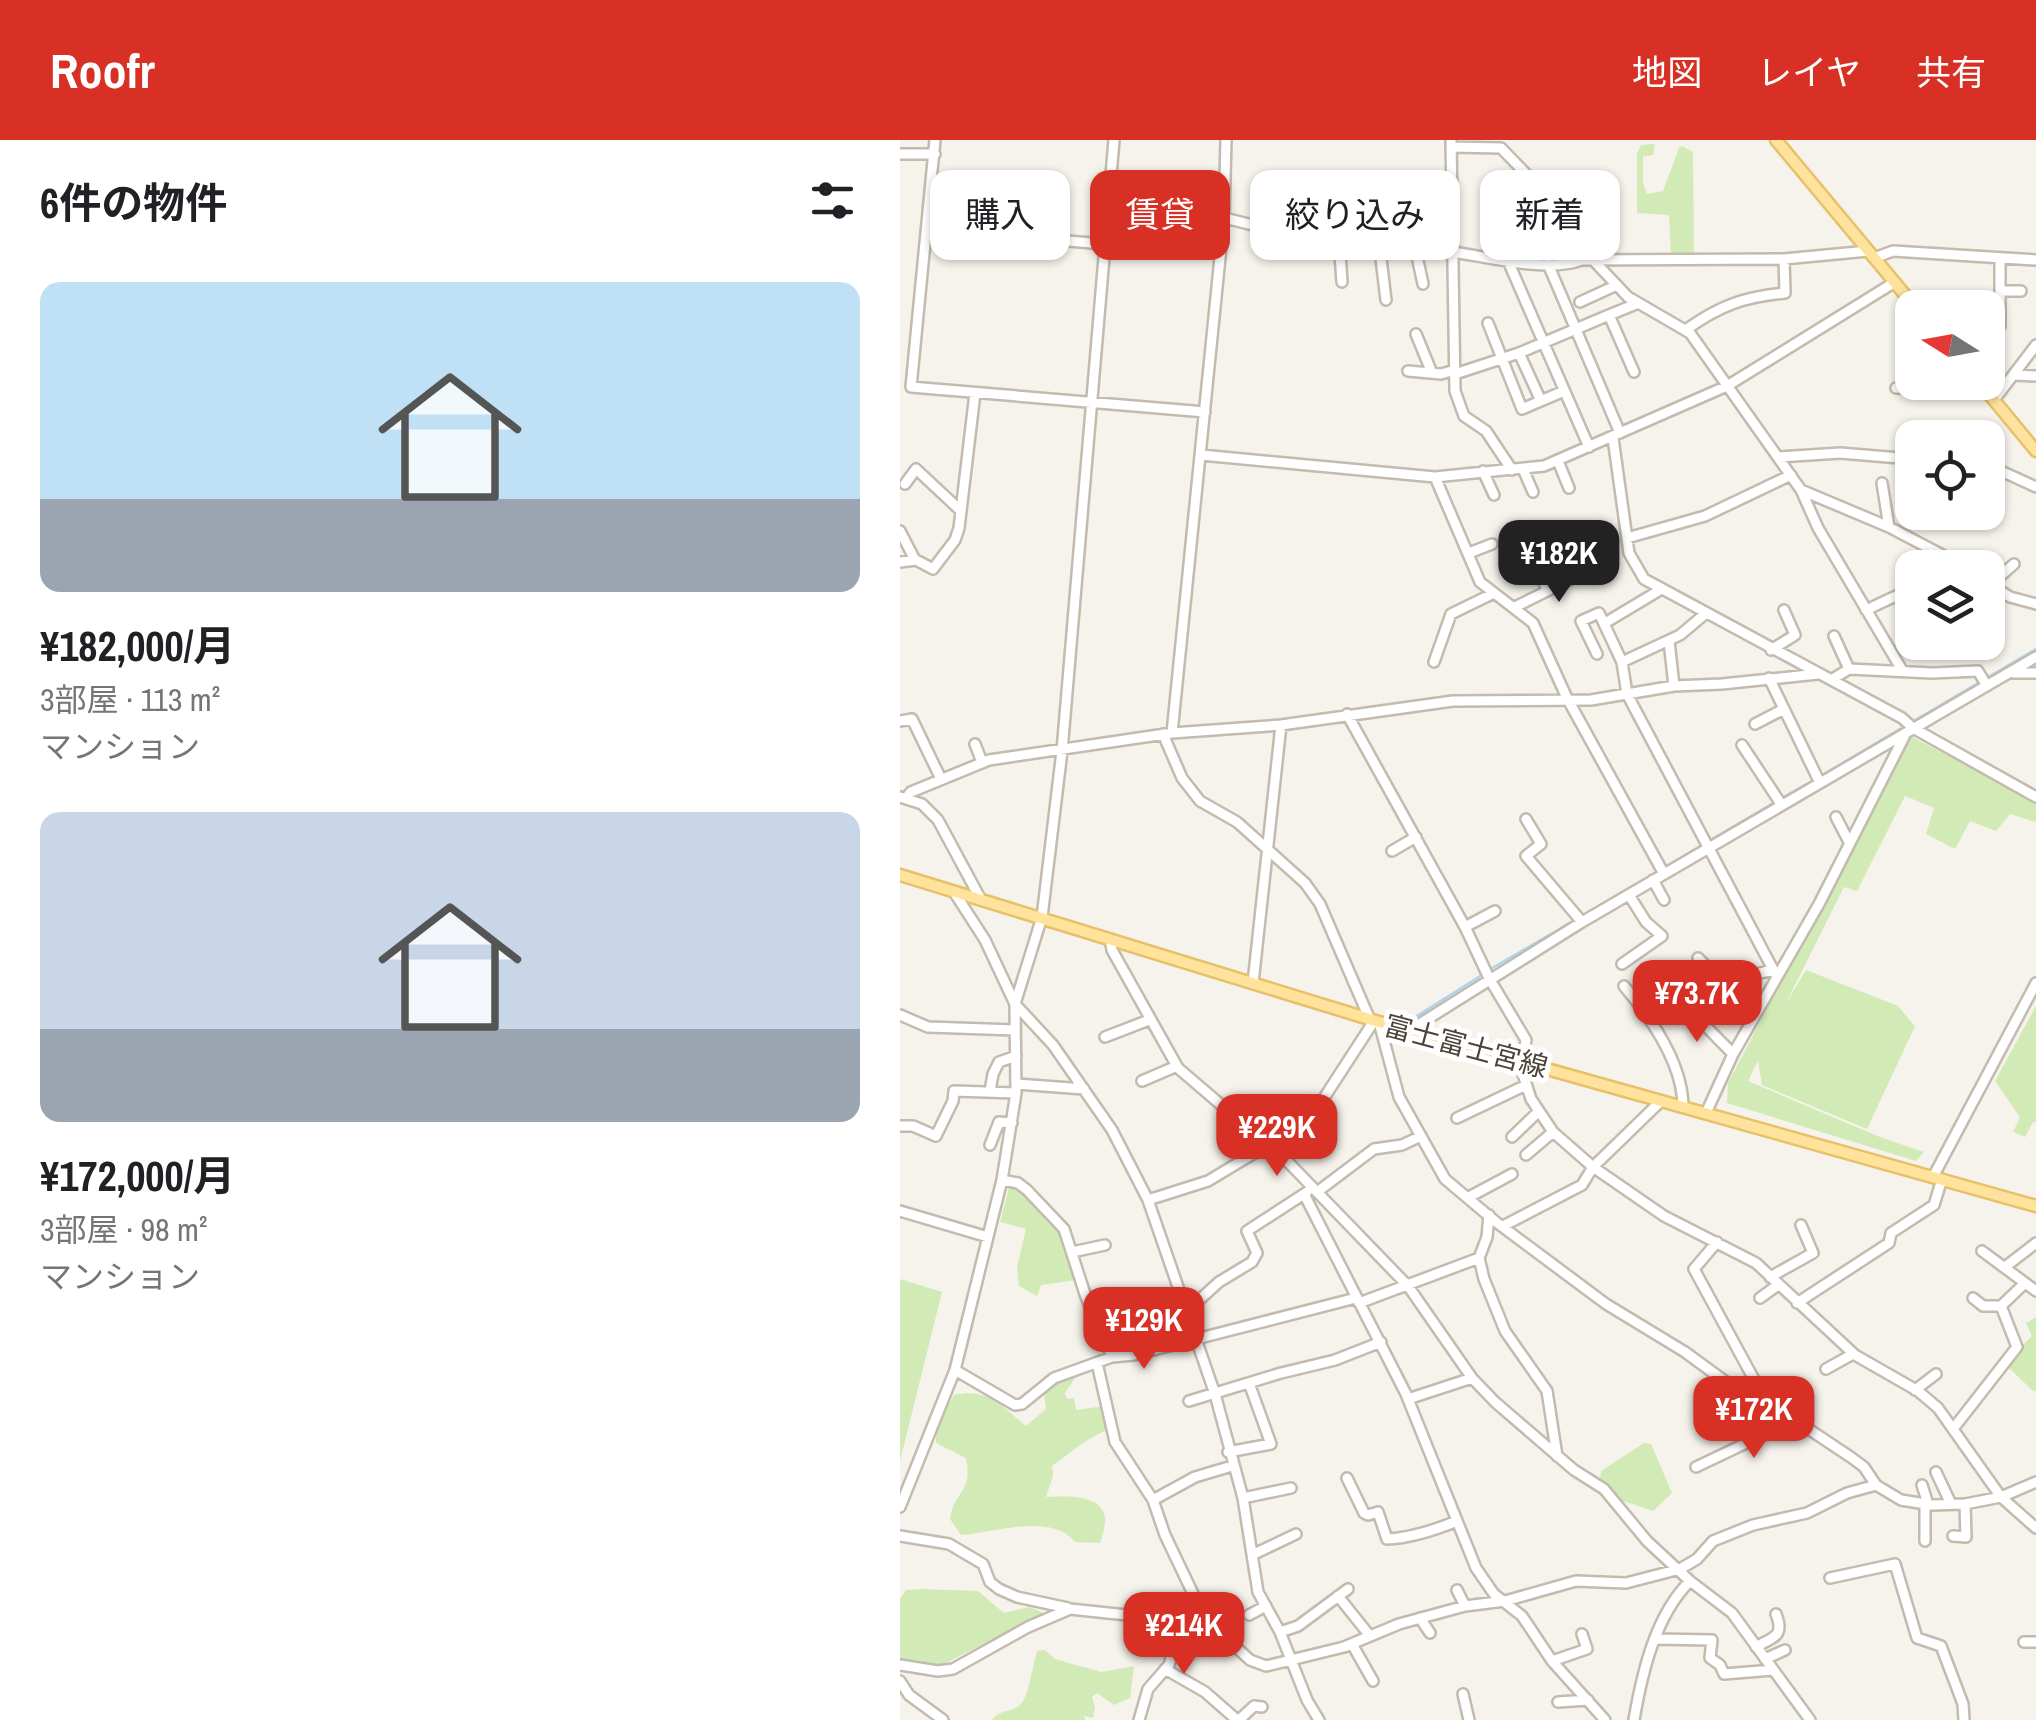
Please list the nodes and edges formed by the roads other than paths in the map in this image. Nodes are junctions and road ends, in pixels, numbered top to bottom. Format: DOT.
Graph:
graph roads {
  1 [pos="935,140"];
  2 [pos="1114,140"];
  3 [pos="1226,140"];
  4 [pos="1776,140"];
  5 [pos="1451,144"];
  6 [pos="900,154"];
  7 [pos="935,154"];
  8 [pos="1111,170"];
  9 [pos="1225,170"];
  10 [pos="1451,170"];
  11 [pos="1522,170"];
  12 [pos="928,229"];
  13 [pos="1090,243"];
  14 [pos="1871,254"];
  15 [pos="2000,258"];
  16 [pos="1784,259"];
  17 [pos="1102,260"];
  18 [pos="1220,260"];
  19 [pos="1341,260"];
  20 [pos="1382,260"];
  21 [pos="1418,260"];
  22 [pos="1453,260"];
  23 [pos="1502,260"];
  24 [pos="1593,260"];
  25 [pos="1620,260"];
  26 [pos="2036,260"];
  27 [pos="1508,261"];
  28 [pos="1548,264"];
  29 [pos="1342,282"];
  30 [pos="1895,282"];
  31 [pos="1423,284"];
  32 [pos="1616,285"];
  33 [pos="1901,290"];
  34 [pos="2000,290"];
  35 [pos="2005,290"];
  36 [pos="2021,291"];
  37 [pos="1386,300"];
  38 [pos="1580,302"];
  39 [pos="1636,304"];
  40 [pos="1609,315"];
  41 [pos="1488,323"];
  42 [pos="1574,330"];
  43 [pos="1687,330"];
  44 [pos="1416,334"];
  45 [pos="1541,343"];
  46 [pos="2036,345"];
  47 [pos="900,350"];
  48 [pos="914,352"];
  49 [pos="1519,353"];
  50 [pos="1501,360"];
  51 [pos="1408,371"];
  52 [pos="1455,372"];
  53 [pos="1634,372"];
  54 [pos="1432,373"];
  55 [pos="2015,375"];
  56 [pos="2036,376"];
  57 [pos="1728,386"];
  58 [pos="2005,387"];
  59 [pos="1564,391"];
  60 [pos="975,392"];
  61 [pos="1541,400"];
  62 [pos="1994,400"];
  63 [pos="1090,403"];
  64 [pos="1205,412"];
  65 [pos="1616,436"];
  66 [pos="1589,447"];
  67 [pos="2036,451"];
  68 [pos="1201,455"];
  69 [pos="1778,457"];
  70 [pos="1895,458"];
  71 [pos="1558,462"];
  72 [pos="1518,469"];
  73 [pos="1482,472"];
  74 [pos="2005,473"];
  75 [pos="1791,475"];
  76 [pos="1436,477"];
  77 [pos="1882,483"];
  78 [pos="905,484"];
  79 [pos="2036,487"];
  80 [pos="1569,488"];
  81 [pos="1801,490"];
  82 [pos="1534,492"];
  83 [pos="1494,495"];
  84 [pos="961,511"];
  85 [pos="1889,526"];
  86 [pos="900,532"];
  87 [pos="1627,538"];
  88 [pos="1492,544"];
  89 [pos="1933,550"];
  90 [pos="1469,553"];
  91 [pos="1532,556"];
  92 [pos="916,560"];
  93 [pos="900,562"];
  94 [pos="2014,564"];
  95 [pos="2005,571"];
  96 [pos="1587,572"];
  97 [pos="1547,590"];
  98 [pos="1660,590"];
  99 [pos="1492,594"];
  100 [pos="2005,594"];
  101 [pos="1895,596"];
  102 [pos="2036,604"];
  103 [pos="1515,606"];
  104 [pos="1784,610"];
  105 [pos="1866,610"];
  106 [pos="1706,614"];
  107 [pos="1605,622"];
  108 [pos="1834,636"];
  109 [pos="1669,641"];
  110 [pos="1771,650"];
  111 [pos="1597,654"];
  112 [pos="2036,657"];
  113 [pos="1434,662"];
  114 [pos="1622,662"];
  115 [pos="1849,669"];
  116 [pos="1902,670"];
  117 [pos="2011,673"];
  118 [pos="1818,674"];
  119 [pos="2036,674"];
  120 [pos="1769,678"];
  121 [pos="1830,680"];
  122 [pos="1984,682"];
  123 [pos="1674,686"];
  124 [pos="1627,694"];
  125 [pos="1567,698"];
  126 [pos="1782,710"];
  127 [pos="1347,714"];
  128 [pos="900,720"];
  129 [pos="1754,724"];
  130 [pos="1281,726"];
  131 [pos="1909,727"];
  132 [pos="1168,734"];
  133 [pos="975,744"];
  134 [pos="1742,745"];
  135 [pos="1062,751"];
  136 [pos="982,762"];
  137 [pos="941,778"];
  138 [pos="1818,780"];
  139 [pos="2036,797"];
  140 [pos="903,798"];
  141 [pos="1779,802"];
  142 [pos="1836,816"];
  143 [pos="1526,819"];
  144 [pos="1416,837"];
  145 [pos="1848,842"];
  146 [pos="1706,845"];
  147 [pos="1270,850"];
  148 [pos="1392,851"];
  149 [pos="1663,871"];
  150 [pos="900,875"];
  151 [pos="1654,880"];
  152 [pos="954,892"];
  153 [pos="1628,895"];
  154 [pos="980,898"];
  155 [pos="1664,900"];
  156 [pos="1495,911"];
  157 [pos="1042,917"];
  158 [pos="1579,920"];
  159 [pos="1465,927"];
  160 [pos="1110,939"];
  161 [pos="1698,958"];
  162 [pos="1622,964"];
  163 [pos="1487,974"];
  164 [pos="1775,974"];
  165 [pos="1722,982"];
  166 [pos="1253,983"];
  167 [pos="2036,983"];
  168 [pos="1624,986"];
  169 [pos="1015,1004"];
  170 [pos="1688,1008"];
  171 [pos="900,1016"];
  172 [pos="1650,1017"];
  173 [pos="1150,1020"];
  174 [pos="1374,1021"];
  175 [pos="1015,1030"];
  176 [pos="1410,1030"];
  177 [pos="1105,1037"];
  178 [pos="1733,1054"];
  179 [pos="1016,1056"];
  180 [pos="1522,1061"];
  181 [pos="1177,1066"];
  182 [pos="1142,1080"];
  183 [pos="1526,1084"];
  184 [pos="1017,1088"];
  185 [pos="1084,1089"];
  186 [pos="990,1091"];
  187 [pos="1660,1101"];
  188 [pos="1684,1107"];
  189 [pos="1539,1111"];
  190 [pos="1706,1113"];
  191 [pos="1457,1118"];
  192 [pos="1262,1119"];
  193 [pos="1012,1124"];
  194 [pos="900,1126"];
  195 [pos="1553,1132"];
  196 [pos="1287,1135"];
  197 [pos="1419,1136"];
  198 [pos="1512,1137"];
  199 [pos="990,1145"];
  200 [pos="1274,1146"];
  201 [pos="1526,1155"];
  202 [pos="1593,1166"];
  203 [pos="1512,1174"];
  204 [pos="1938,1178"];
  205 [pos="1002,1180"];
  206 [pos="1311,1192"];
  207 [pos="1469,1197"];
  208 [pos="1148,1200"];
  209 [pos="2036,1206"];
  210 [pos="900,1210"];
  211 [pos="1489,1216"];
  212 [pos="1800,1225"];
  213 [pos="1503,1226"];
  214 [pos="988,1238"];
  215 [pos="1717,1242"];
  216 [pos="2036,1243"];
  217 [pos="1105,1245"];
  218 [pos="1982,1250"];
  219 [pos="1072,1252"];
  220 [pos="1479,1258"];
  221 [pos="2004,1267"];
  222 [pos="1770,1277"];
  223 [pos="2025,1283"];
  224 [pos="1778,1285"];
  225 [pos="1408,1286"];
  226 [pos="2036,1290"];
  227 [pos="1760,1298"];
  228 [pos="1972,1298"];
  229 [pos="1357,1300"];
  230 [pos="1797,1303"];
  231 [pos="2001,1306"];
  232 [pos="1187,1312"];
  233 [pos="1196,1339"];
  234 [pos="1381,1342"];
  235 [pos="1854,1354"];
  236 [pos="1112,1357"];
  237 [pos="1097,1364"];
  238 [pos="955,1370"];
  239 [pos="1826,1370"];
  240 [pos="1936,1374"];
  241 [pos="1472,1378"];
  242 [pos="1249,1383"];
  243 [pos="1916,1390"];
  244 [pos="1215,1394"];
  245 [pos="1762,1396"];
  246 [pos="1408,1399"];
  247 [pos="1189,1401"];
  248 [pos="1795,1420"];
  249 [pos="1953,1429"];
  250 [pos="1228,1452"];
  251 [pos="1558,1456"];
  252 [pos="1232,1466"];
  253 [pos="1696,1468"];
  254 [pos="1936,1472"];
  255 [pos="1347,1478"];
  256 [pos="905,1481"];
  257 [pos="2036,1482"];
  258 [pos="1876,1485"];
  259 [pos="1922,1485"];
  260 [pos="1291,1488"];
  261 [pos="2001,1497"];
  262 [pos="1242,1498"];
  263 [pos="1153,1500"];
  264 [pos="1926,1503"];
  265 [pos="1952,1504"];
  266 [pos="1965,1504"];
  267 [pos="900,1507"];
  268 [pos="1457,1521"];
  269 [pos="2036,1528"];
  270 [pos="1296,1534"];
  271 [pos="900,1536"];
  272 [pos="1953,1536"];
  273 [pos="1924,1541"];
  274 [pos="1254,1554"];
  275 [pos="1680,1569"];
  276 [pos="1830,1578"];
  277 [pos="1690,1581"];
  278 [pos="1348,1589"];
  279 [pos="1457,1590"];
  280 [pos="1338,1596"];
  281 [pos="1505,1601"];
  282 [pos="1266,1606"];
  283 [pos="1466,1606"];
  284 [pos="1070,1609"];
  285 [pos="1776,1614"];
  286 [pos="1249,1615"];
  287 [pos="1194,1616"];
  288 [pos="1182,1618"];
  289 [pos="1420,1618"];
  290 [pos="1280,1632"];
  291 [pos="1430,1633"];
  292 [pos="1582,1634"];
  293 [pos="1370,1636"];
  294 [pos="1655,1639"];
  295 [pos="2024,1642"];
  296 [pos="2036,1642"];
  297 [pos="1352,1644"];
  298 [pos="1756,1648"];
  299 [pos="1784,1650"];
  300 [pos="1291,1657"];
  301 [pos="1765,1659"];
  302 [pos="1552,1661"];
  303 [pos="900,1665"];
  304 [pos="1165,1669"];
  305 [pos="1774,1670"];
  306 [pos="900,1681"];
  307 [pos="1373,1682"];
  308 [pos="1463,1694"];
  309 [pos="1588,1700"];
  310 [pos="1558,1702"];
  311 [pos="1262,1707"];
  312 [pos="943,1720"];
  313 [pos="1140,1720"];
  314 [pos="1238,1720"];
  315 [pos="1319,1720"];
  316 [pos="1469,1720"];
  317 [pos="1605,1720"];
  318 [pos="1634,1720"];
  319 [pos="1810,1720"];
  320 [pos="1964,1720"];
  1 -- 7 [label="street"];
  2 -- 8 [label="street"];
  3 -- 9 [label="street"];
  4 -- 14 [label="main road"];
  5 -- 10 [label="street"];
  5 -- 11 [label="street"];
  6 -- 7 [label="street"];
  7 -- 12 [label="street"];
  12 -- 13 [label="street"];
  12 -- 48 [label="street"];
  14 -- 15 [label="street"];
  14 -- 16 [label="street"];
  14 -- 30 [label="main road"];
  15 -- 26 [label="street"];
  15 -- 34 [label="street"];
  16 -- 25 [label="street"];
  16 -- 43 [label="street"];
  17 -- 63 [label="street"];
  18 -- 64 [label="street"];
  19 -- 29 [label="street"];
  20 -- 37 [label="street"];
  21 -- 31 [label="street"];
  22 -- 52 [label="street"];
  23 -- 27 [label="street"];
  24 -- 28 [label="street"];
  24 -- 32 [label="street"];
  27 -- 28 [label="street"];
  27 -- 45 [label="street"];
  28 -- 42 [label="street"];
  30 -- 33 [label="main road"];
  30 -- 57 [label="street"];
  32 -- 38 [label="street"];
  32 -- 39 [label="street"];
  35 -- 36 [label="street"];
  39 -- 40 [label="street"];
  39 -- 43 [label="street"];
  40 -- 42 [label="street"];
  40 -- 53 [label="street"];
  41 -- 50 [label="street"];
  42 -- 45 [label="street"];
  42 -- 65 [label="street"];
  43 -- 57 [label="street"];
  44 -- 54 [label="street"];
  45 -- 49 [label="street"];
  45 -- 59 [label="street"];
  46 -- 55 [label="street"];
  47 -- 48 [label="street"];
  48 -- 60 [label="street"];
  49 -- 50 [label="street"];
  49 -- 61 [label="street"];
  50 -- 52 [label="street"];
  50 -- 61 [label="street"];
  51 -- 54 [label="street"];
  52 -- 54 [label="street"];
  52 -- 72 [label="street"];
  55 -- 56 [label="street"];
  55 -- 58 [label="street"];
  57 -- 65 [label="street"];
  57 -- 69 [label="street"];
  59 -- 61 [label="street"];
  59 -- 66 [label="street"];
  60 -- 63 [label="street"];
  60 -- 84 [label="street"];
  62 -- 67 [label="main road"];
  63 -- 64 [label="street"];
  63 -- 135 [label="street"];
  64 -- 68 [label="street"];
  65 -- 66 [label="street"];
  65 -- 87 [label="street"];
  66 -- 71 [label="street"];
  68 -- 76 [label="street"];
  68 -- 132 [label="street"];
  69 -- 70 [label="street"];
  69 -- 75 [label="street"];
  71 -- 72 [label="street"];
  71 -- 80 [label="street"];
  72 -- 73 [label="street"];
  72 -- 82 [label="street"];
  73 -- 76 [label="street"];
  73 -- 83 [label="street"];
  74 -- 79 [label="street"];
  75 -- 81 [label="street"];
  75 -- 87 [label="street"];
  76 -- 90 [label="street"];
  77 -- 85 [label="street"];
  78 -- 84 [label="street"];
  81 -- 85 [label="street"];
  81 -- 105 [label="street"];
  84 -- 92 [label="street"];
  85 -- 89 [label="street"];
  86 -- 92 [label="street"];
  87 -- 98 [label="street"];
  88 -- 90 [label="street"];
  90 -- 99 [label="street"];
  91 -- 97 [label="street"];
  92 -- 93 [label="street"];
  94 -- 95 [label="street"];
  96 -- 97 [label="street"];
  97 -- 103 [label="street"];
  98 -- 106 [label="street"];
  98 -- 107 [label="street"];
  99 -- 103 [label="street"];
  99 -- 113 [label="street"];
  100 -- 102 [label="street"];
  101 -- 105 [label="street"];
  103 -- 125 [label="street"];
  104 -- 110 [label="street"];
  105 -- 116 [label="street"];
  106 -- 109 [label="street"];
  106 -- 110 [label="street"];
  107 -- 111 [label="street"];
  107 -- 114 [label="street"];
  108 -- 115 [label="street"];
  109 -- 114 [label="street"];
  109 -- 123 [label="street"];
  110 -- 118 [label="street"];
  112 -- 117 [label="street"];
  114 -- 124 [label="street"];
  115 -- 116 [label="street"];
  115 -- 121 [label="street"];
  116 -- 122 [label="street"];
  117 -- 119 [label="street"];
  117 -- 122 [label="street"];
  118 -- 120 [label="street"];
  118 -- 121 [label="street"];
  120 -- 123 [label="street"];
  120 -- 126 [label="street"];
  121 -- 131 [label="street"];
  122 -- 131 [label="street"];
  123 -- 124 [label="street"];
  124 -- 125 [label="street"];
  124 -- 146 [label="street"];
  125 -- 127 [label="street"];
  125 -- 149 [label="street"];
  126 -- 129 [label="street"];
  126 -- 138 [label="street"];
  127 -- 130 [label="street"];
  127 -- 144 [label="street"];
  128 -- 137 [label="street"];
  130 -- 132 [label="street"];
  130 -- 147 [label="street"];
  131 -- 138 [label="street"];
  131 -- 139 [label="street"];
  131 -- 145 [label="street"];
  132 -- 135 [label="street"];
  132 -- 147 [label="street"];
  133 -- 136 [label="street"];
  134 -- 141 [label="street"];
  135 -- 136 [label="street"];
  135 -- 157 [label="street"];
  136 -- 137 [label="street"];
  137 -- 140 [label="street"];
  138 -- 141 [label="street"];
  140 -- 154 [label="street"];
  141 -- 146 [label="street"];
  142 -- 145 [label="street"];
  143 -- 158 [label="street"];
  144 -- 148 [label="street"];
  144 -- 159 [label="street"];
  145 -- 164 [label="street"];
  146 -- 149 [label="street"];
  146 -- 164 [label="street"];
  147 -- 166 [label="street"];
  147 -- 174 [label="street"];
  149 -- 151 [label="street"];
  150 -- 152 [label="main road, 富士富士宮線"];
  151 -- 153 [label="street"];
  151 -- 155 [label="street"];
  152 -- 154 [label="main road, 富士富士宮線"];
  152 -- 169 [label="street"];
  153 -- 158 [label="street"];
  153 -- 162 [label="street"];
  154 -- 157 [label="main road, 富士富士宮線"];
  156 -- 159 [label="street"];
  157 -- 160 [label="main road, 富士富士宮線"];
  157 -- 169 [label="street"];
  158 -- 163 [label="street"];
  159 -- 163 [label="street"];
  160 -- 166 [label="main road, 富士富士宮線"];
  160 -- 173 [label="street"];
  161 -- 165 [label="street"];
  163 -- 176 [label="street"];
  163 -- 180 [label="street"];
  164 -- 165 [label="street"];
  164 -- 178 [label="street"];
  165 -- 172 [label="street"];
  166 -- 174 [label="main road, 富士富士宮線"];
  167 -- 204 [label="street"];
  168 -- 172 [label="street"];
  169 -- 175 [label="street"];
  169 -- 185 [label="street"];
  170 -- 178 [label="street"];
  171 -- 175 [label="street"];
  172 -- 188 [label="street"];
  173 -- 177 [label="street"];
  173 -- 181 [label="street"];
  174 -- 176 [label="main road, 富士富士宮線"];
  174 -- 196 [label="street"];
  174 -- 197 [label="street"];
  175 -- 179 [label="street"];
  176 -- 180 [label="main road, 富士富士宮線"];
  178 -- 190 [label="street"];
  179 -- 184 [label="street"];
  179 -- 186 [label="street"];
  180 -- 183 [label="street"];
  180 -- 187 [label="main road, 富士富士宮線"];
  181 -- 182 [label="street"];
  181 -- 200 [label="street"];
  183 -- 189 [label="street"];
  183 -- 191 [label="street"];
  184 -- 185 [label="street"];
  184 -- 186 [label="street"];
  184 -- 193 [label="street"];
  185 -- 208 [label="street"];
  186 -- 194 [label="street"];
  187 -- 188 [label="main road, 富士富士宮線"];
  187 -- 202 [label="street"];
  188 -- 190 [label="main road, 富士富士宮線"];
  189 -- 195 [label="street"];
  189 -- 198 [label="street"];
  190 -- 204 [label="main road, 富士富士宮線"];
  192 -- 196 [label="street"];
  193 -- 199 [label="street"];
  193 -- 205 [label="street"];
  195 -- 201 [label="street"];
  195 -- 202 [label="street"];
  196 -- 200 [label="street"];
  197 -- 206 [label="street"];
  197 -- 207 [label="street"];
  200 -- 206 [label="street"];
  200 -- 208 [label="street"];
  202 -- 213 [label="street"];
  202 -- 215 [label="street"];
  203 -- 207 [label="street"];
  204 -- 209 [label="main road, 富士富士宮線"];
  204 -- 230 [label="street"];
  205 -- 214 [label="street"];
  205 -- 219 [label="street"];
  206 -- 225 [label="street"];
  206 -- 229 [label="street"];
  206 -- 232 [label="street"];
  207 -- 211 [label="street"];
  208 -- 232 [label="street"];
  210 -- 214 [label="street"];
  211 -- 213 [label="street"];
  211 -- 220 [label="street"];
  212 -- 222 [label="street"];
  213 -- 245 [label="street"];
  214 -- 238 [label="street"];
  215 -- 222 [label="street"];
  215 -- 245 [label="street"];
  216 -- 221 [label="street"];
  217 -- 219 [label="street"];
  218 -- 221 [label="street"];
  219 -- 236 [label="street"];
  220 -- 225 [label="street"];
  220 -- 251 [label="street"];
  221 -- 223 [label="street"];
  222 -- 224 [label="street"];
  223 -- 226 [label="street"];
  223 -- 231 [label="street"];
  224 -- 227 [label="street"];
  224 -- 230 [label="street"];
  225 -- 229 [label="street"];
  225 -- 241 [label="street"];
  228 -- 231 [label="street"];
  229 -- 233 [label="street"];
  229 -- 234 [label="street"];
  230 -- 235 [label="street"];
  231 -- 249 [label="street"];
  232 -- 233 [label="street"];
  233 -- 236 [label="street"];
  233 -- 244 [label="street"];
  234 -- 242 [label="street"];
  234 -- 246 [label="street"];
  235 -- 239 [label="street"];
  235 -- 243 [label="street"];
  236 -- 237 [label="street"];
  237 -- 238 [label="street"];
  237 -- 263 [label="street"];
  238 -- 256 [label="street"];
  240 -- 243 [label="street"];
  241 -- 246 [label="street"];
  241 -- 251 [label="street"];
  242 -- 244 [label="street"];
  242 -- 250 [label="street"];
  243 -- 249 [label="street"];
  244 -- 247 [label="street"];
  244 -- 250 [label="street"];
  245 -- 248 [label="street"];
  246 -- 268 [label="street"];
  248 -- 253 [label="street"];
  248 -- 258 [label="street"];
  249 -- 261 [label="street"];
  250 -- 252 [label="street"];
  251 -- 275 [label="street"];
  252 -- 262 [label="street"];
  252 -- 263 [label="street"];
  254 -- 265 [label="street"];
  255 -- 268 [label="street"];
  256 -- 267 [label="street"];
  257 -- 261 [label="street"];
  258 -- 264 [label="street"];
  258 -- 275 [label="street"];
  259 -- 264 [label="street"];
  260 -- 262 [label="street"];
  261 -- 266 [label="street"];
  261 -- 269 [label="street"];
  262 -- 274 [label="street"];
  263 -- 287 [label="street"];
  264 -- 265 [label="street"];
  264 -- 273 [label="street"];
  265 -- 266 [label="street"];
  266 -- 272 [label="street"];
  268 -- 281 [label="street"];
  270 -- 274 [label="street"];
  271 -- 284 [label="street"];
  274 -- 282 [label="street"];
  275 -- 277 [label="street"];
  275 -- 281 [label="street"];
  276 -- 320 [label="street"];
  277 -- 294 [label="street"];
  277 -- 298 [label="street"];
  278 -- 280 [label="street"];
  279 -- 283 [label="street"];
  280 -- 290 [label="street"];
  280 -- 293 [label="street"];
  281 -- 283 [label="street"];
  281 -- 302 [label="street"];
  282 -- 286 [label="street"];
  282 -- 290 [label="street"];
  283 -- 289 [label="street"];
  284 -- 288 [label="street"];
  284 -- 303 [label="street"];
  285 -- 298 [label="street"];
  287 -- 288 [label="street"];
  287 -- 300 [label="street"];
  288 -- 304 [label="street"];
  289 -- 291 [label="street"];
  289 -- 293 [label="street"];
  290 -- 300 [label="street"];
  292 -- 302 [label="street"];
  293 -- 297 [label="street"];
  294 -- 305 [label="street"];
  294 -- 318 [label="street"];
  295 -- 296 [label="street"];
  297 -- 300 [label="street"];
  297 -- 307 [label="street"];
  298 -- 301 [label="street"];
  299 -- 301 [label="street"];
  300 -- 315 [label="street"];
  301 -- 305 [label="street"];
  302 -- 309 [label="street"];
  304 -- 313 [label="street"];
  304 -- 314 [label="street"];
  305 -- 319 [label="street"];
  306 -- 312 [label="street"];
  308 -- 316 [label="street"];
  309 -- 310 [label="street"];
  309 -- 317 [label="street"];
  311 -- 314 [label="street"];
}
